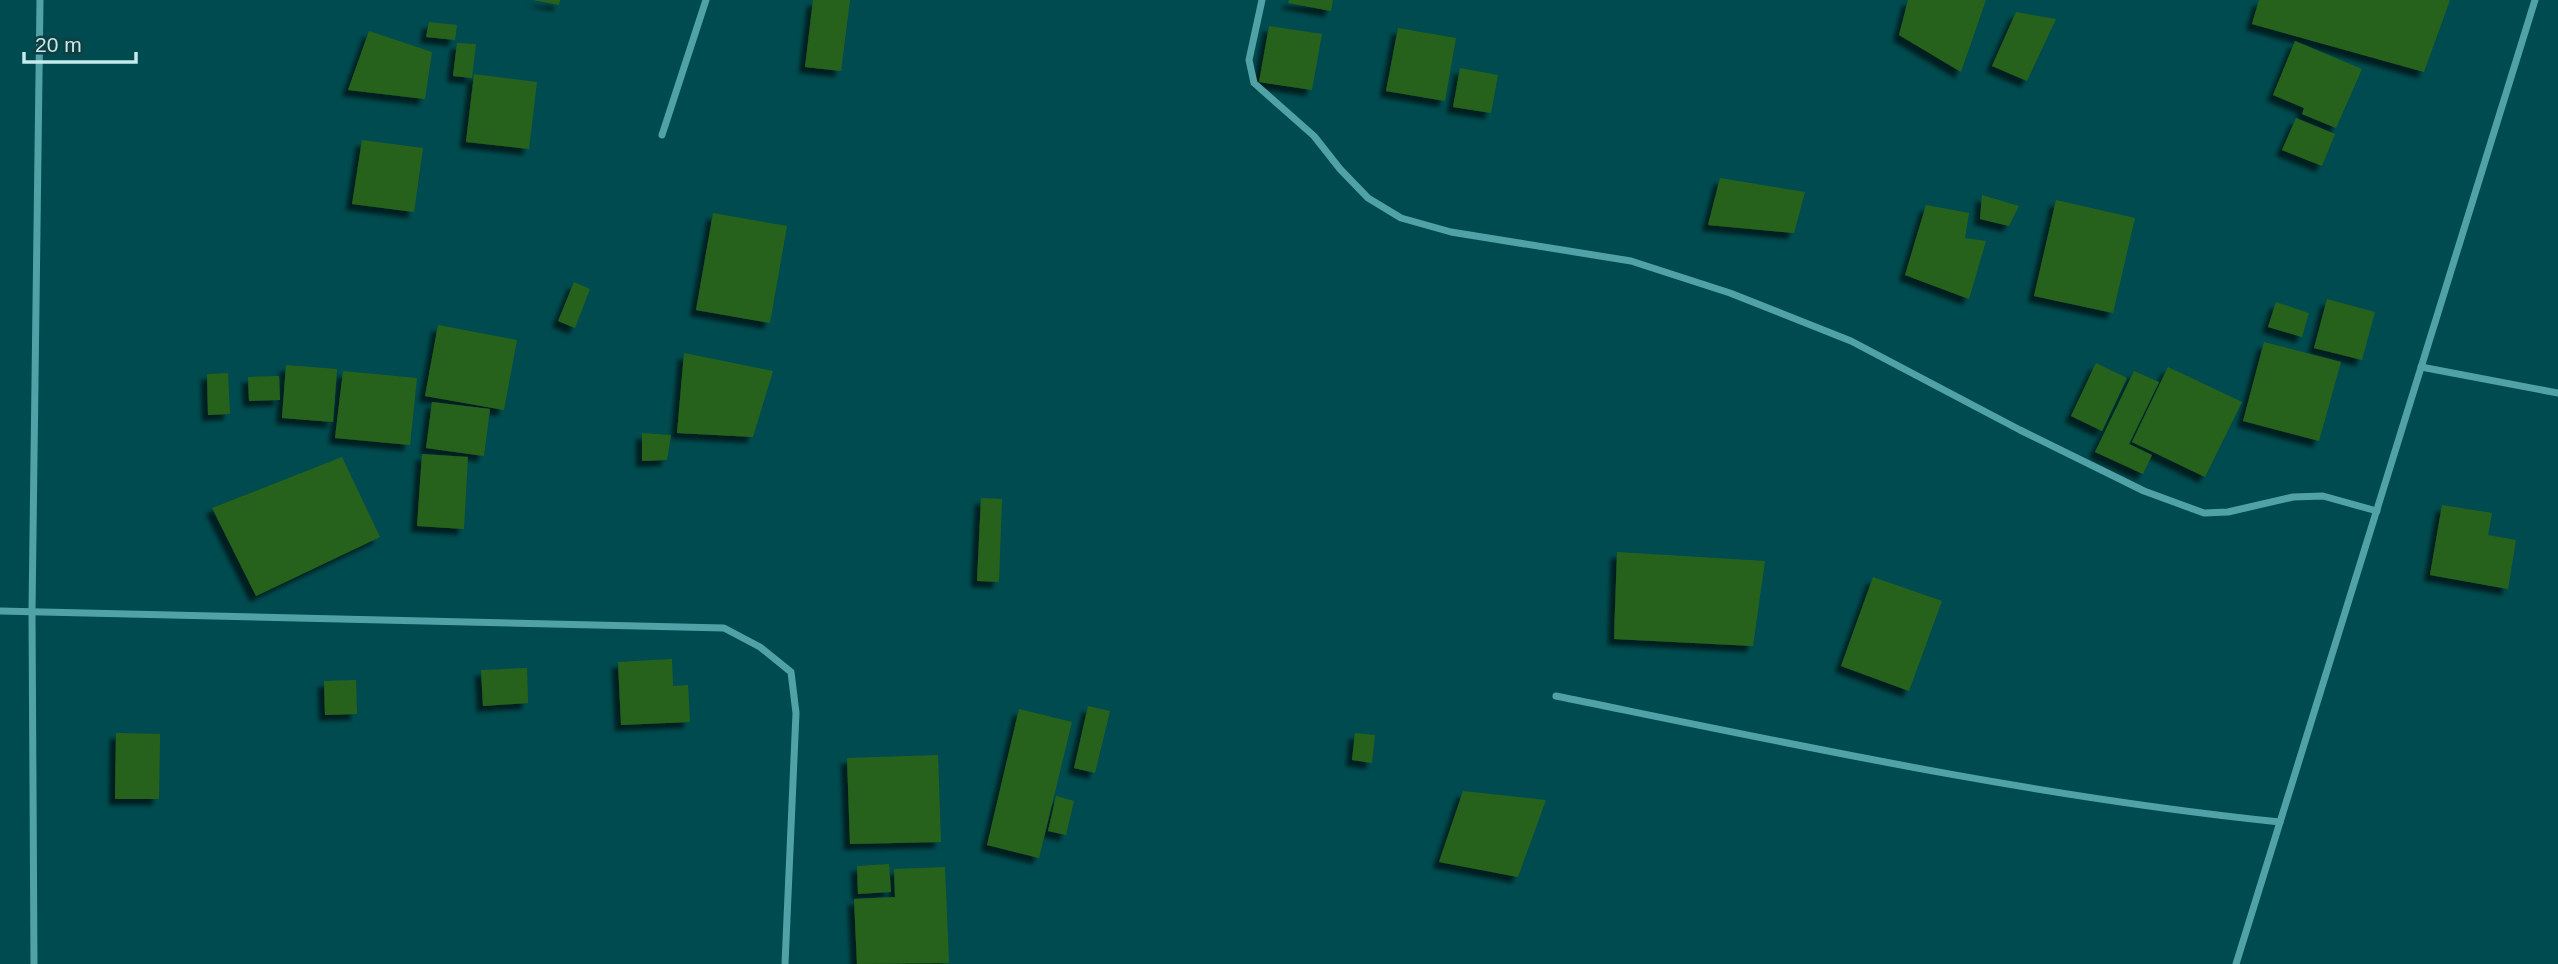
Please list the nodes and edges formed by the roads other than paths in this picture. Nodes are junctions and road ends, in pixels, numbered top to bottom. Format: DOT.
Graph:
graph roads {
  1 [pos="40,0"];
  2 [pos="706,0"];
  3 [pos="1262,0"];
  4 [pos="2535,0"];
  5 [pos="662,135"];
  6 [pos="2421,367"];
  7 [pos="2558,393"];
  8 [pos="2377,511"];
  9 [pos="0,611"];
  10 [pos="32,611"];
  11 [pos="1556,696"];
  12 [pos="2280,822"];
  13 [pos="34,964"];
  14 [pos="785,964"];
  15 [pos="2236,964"];
  1 -- 10 [label="street"];
  2 -- 5 [label="street"];
  3 -- 8 [label="street"];
  4 -- 6 [label="street"];
  6 -- 7 [label="street"];
  6 -- 8 [label="street"];
  8 -- 12 [label="street"];
  9 -- 10 [label="street"];
  10 -- 13 [label="street"];
  10 -- 14 [label="street"];
  11 -- 12 [label="street"];
  12 -- 15 [label="street"];
}
